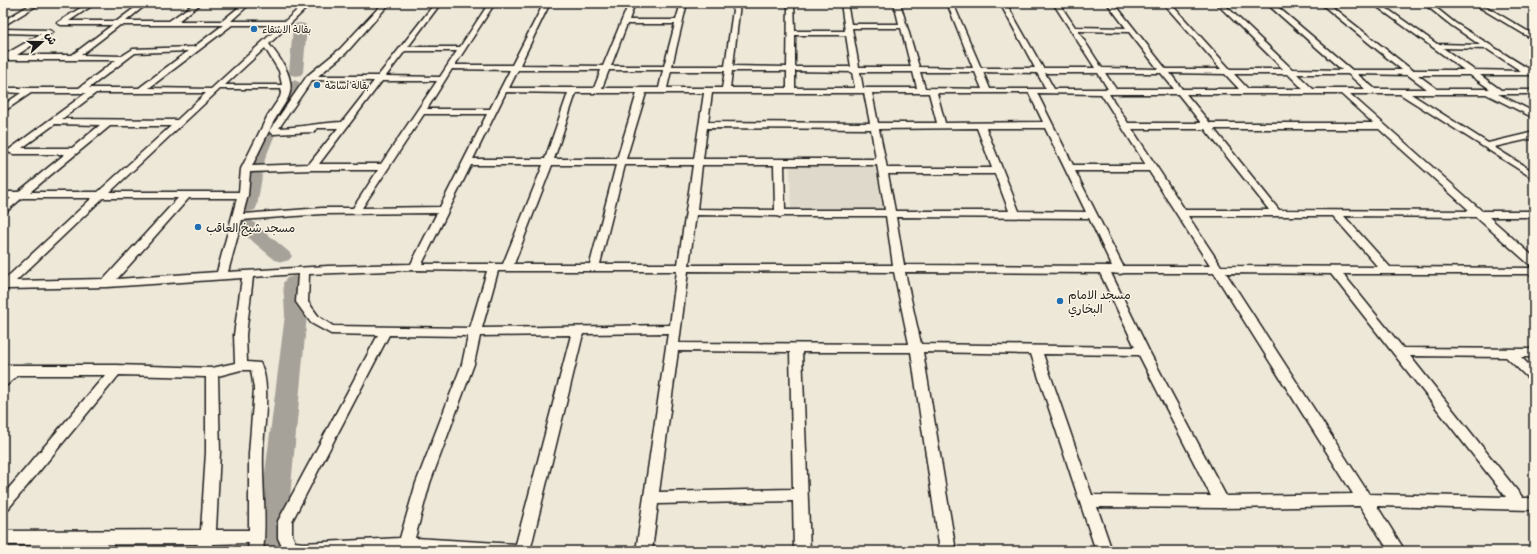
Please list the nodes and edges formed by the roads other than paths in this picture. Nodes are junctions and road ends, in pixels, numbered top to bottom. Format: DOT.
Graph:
graph roads {
  1 [pos="38,3"];
  2 [pos="93,3"];
  3 [pos="145,3"];
  4 [pos="199,3"];
  5 [pos="248,3"];
  6 [pos="308,3"];
  7 [pos="386,3"];
  8 [pos="438,3"];
  9 [pos="492,3"];
  10 [pos="547,3"];
  11 [pos="632,3"];
  12 [pos="684,3"];
  13 [pos="737,3"];
  14 [pos="791,3"];
  15 [pos="844,3"];
  16 [pos="897,3"];
  17 [pos="950,3"];
  18 [pos="1003,3"];
  19 [pos="1056,3"];
  20 [pos="1110,3"];
  21 [pos="1166,3"];
  22 [pos="1219,3"];
  23 [pos="1269,3"];
  24 [pos="1323,3"];
  25 [pos="1375,3"];
  26 [pos="1426,3"];
  27 [pos="1475,3"];
  28 [pos="288,22"];
  29 [pos="624,22"];
  30 [pos="679,22"];
  31 [pos="4,23"];
  32 [pos="61,23"];
  33 [pos="227,23"];
  34 [pos="120,24"];
  35 [pos="169,24"];
  36 [pos="904,26"];
  37 [pos="848,29"];
  38 [pos="1073,29"];
  39 [pos="1131,30"];
  40 [pos="3,31"];
  41 [pos="49,32"];
  42 [pos="792,33"];
  43 [pos="1534,38"];
  44 [pos="265,43"];
  45 [pos="1434,46"];
  46 [pos="1491,47"];
  47 [pos="462,48"];
  48 [pos="196,49"];
  49 [pos="402,49"];
  50 [pos="5,58"];
  51 [pos="73,58"];
  52 [pos="123,58"];
  53 [pos="450,67"];
  54 [pos="515,67"];
  55 [pos="606,68"];
  56 [pos="668,68"];
  57 [pos="729,68"];
  58 [pos="791,69"];
  59 [pos="855,69"];
  60 [pos="916,69"];
  61 [pos="978,70"];
  62 [pos="1039,70"];
  63 [pos="1100,70"];
  64 [pos="1164,71"];
  65 [pos="1227,71"];
  66 [pos="1290,71"];
  67 [pos="1349,71"];
  68 [pos="1409,71"];
  69 [pos="1470,72"];
  70 [pos="1533,74"];
  71 [pos="310,78"];
  72 [pos="379,79"];
  73 [pos="442,79"];
  74 [pos="287,87"];
  75 [pos="214,89"];
  76 [pos="3,90"];
  77 [pos="31,90"];
  78 [pos="81,90"];
  79 [pos="95,90"];
  80 [pos="142,90"];
  81 [pos="504,90"];
  82 [pos="574,90"];
  83 [pos="597,90"];
  84 [pos="642,90"];
  85 [pos="662,91"];
  86 [pos="708,91"];
  87 [pos="726,91"];
  88 [pos="791,91"];
  89 [pos="863,91"];
  90 [pos="922,91"];
  91 [pos="932,91"];
  92 [pos="987,91"];
  93 [pos="1032,92"];
  94 [pos="1052,92"];
  95 [pos="1109,92"];
  96 [pos="1179,92"];
  97 [pos="1246,92"];
  98 [pos="1311,92"];
  99 [pos="1343,92"];
  100 [pos="1373,92"];
  101 [pos="1402,92"];
  102 [pos="1435,92"];
  103 [pos="1487,92"];
  104 [pos="1499,92"];
  105 [pos="1530,92"];
  106 [pos="1534,96"];
  107 [pos="3,109"];
  108 [pos="421,111"];
  109 [pos="493,112"];
  110 [pos="1534,114"];
  111 [pos="54,120"];
  112 [pos="108,123"];
  113 [pos="178,123"];
  114 [pos="344,125"];
  115 [pos="703,125"];
  116 [pos="1048,125"];
  117 [pos="875,126"];
  118 [pos="942,126"];
  119 [pos="981,126"];
  120 [pos="1126,126"];
  121 [pos="1381,126"];
  122 [pos="1207,127"];
  123 [pos="1534,134"];
  124 [pos="1486,146"];
  125 [pos="13,150"];
  126 [pos="3,151"];
  127 [pos="72,152"];
  128 [pos="549,161"];
  129 [pos="468,162"];
  130 [pos="621,162"];
  131 [pos="698,162"];
  132 [pos="779,162"];
  133 [pos="882,166"];
  134 [pos="312,167"];
  135 [pos="384,168"];
  136 [pos="1069,168"];
  137 [pos="1153,168"];
  138 [pos="246,169"];
  139 [pos="998,171"];
  140 [pos="1534,176"];
  141 [pos="3,194"];
  142 [pos="21,194"];
  143 [pos="100,195"];
  144 [pos="186,195"];
  145 [pos="243,195"];
  146 [pos="3,209"];
  147 [pos="356,210"];
  148 [pos="444,210"];
  149 [pos="691,212"];
  150 [pos="1181,213"];
  151 [pos="1276,213"];
  152 [pos="1335,213"];
  153 [pos="780,214"];
  154 [pos="1479,214"];
  155 [pos="1534,214"];
  156 [pos="891,215"];
  157 [pos="1015,215"];
  158 [pos="1093,216"];
  159 [pos="238,217"];
  160 [pos="1534,263"];
  161 [pos="415,266"];
  162 [pos="494,267"];
  163 [pos="508,267"];
  164 [pos="594,268"];
  165 [pos="683,268"];
  166 [pos="899,269"];
  167 [pos="1104,270"];
  168 [pos="304,271"];
  169 [pos="1120,271"];
  170 [pos="1218,271"];
  171 [pos="1335,271"];
  172 [pos="1388,271"];
  173 [pos="1534,271"];
  174 [pos="248,274"];
  175 [pos="222,275"];
  176 [pos="107,283"];
  177 [pos="4,286"];
  178 [pos="675,329"];
  179 [pos="386,330"];
  180 [pos="578,330"];
  181 [pos="475,332"];
  182 [pos="672,347"];
  183 [pos="796,348"];
  184 [pos="916,348"];
  185 [pos="1036,350"];
  186 [pos="1143,351"];
  187 [pos="1399,352"];
  188 [pos="1509,353"];
  189 [pos="1534,353"];
  190 [pos="241,366"];
  191 [pos="9,370"];
  192 [pos="116,370"];
  193 [pos="212,373"];
  194 [pos="1534,377"];
  195 [pos="3,382"];
  196 [pos="801,496"];
  197 [pos="651,498"];
  198 [pos="1364,500"];
  199 [pos="1086,501"];
  200 [pos="1222,502"];
  201 [pos="1527,504"];
  202 [pos="3,505"];
  203 [pos="257,536"];
  204 [pos="3,538"];
  205 [pos="206,544"];
  206 [pos="405,547"];
  207 [pos="255,551"];
  208 [pos="516,551"];
  209 [pos="522,551"];
  210 [pos="644,551"];
  211 [pos="802,551"];
  212 [pos="948,551"];
  213 [pos="1104,551"];
  214 [pos="1397,551"];
  1 -- 31 [label="street"];
  2 -- 32 [label="street"];
  3 -- 34 [label="street"];
  4 -- 35 [label="street"];
  5 -- 33 [label="street"];
  6 -- 28 [label="street"];
  7 -- 71 [label="street"];
  8 -- 49 [label="street"];
  9 -- 47 [label="street"];
  10 -- 54 [label="street"];
  11 -- 29 [label="street"];
  12 -- 30 [label="street"];
  13 -- 57 [label="street"];
  14 -- 42 [label="street"];
  15 -- 37 [label="street"];
  16 -- 36 [label="street"];
  17 -- 61 [label="street"];
  18 -- 62 [label="street"];
  19 -- 38 [label="street"];
  20 -- 39 [label="street"];
  21 -- 65 [label="street"];
  22 -- 66 [label="street"];
  23 -- 67 [label="street"];
  24 -- 68 [label="street"];
  25 -- 45 [label="street"];
  26 -- 46 [label="street"];
  27 -- 43 [label="street"];
  28 -- 33 [label="street"];
  28 -- 44 [label="street"];
  29 -- 30 [label="street"];
  29 -- 55 [label="street"];
  30 -- 56 [label="street"];
  32 -- 34 [label="street"];
  32 -- 41 [label="street"];
  33 -- 35 [label="street"];
  33 -- 48 [label="street"];
  34 -- 35 [label="street"];
  34 -- 51 [label="street"];
  36 -- 37 [label="street"];
  36 -- 60 [label="street"];
  37 -- 42 [label="street"];
  37 -- 59 [label="street"];
  38 -- 39 [label="street"];
  38 -- 63 [label="street"];
  39 -- 64 [label="street"];
  40 -- 41 [label="street"];
  41 -- 50 [label="street"];
  42 -- 58 [label="street"];
  44 -- 74 [label="street"];
  44 -- 75 [label="street"];
  45 -- 46 [label="street"];
  45 -- 69 [label="street"];
  46 -- 70 [label="street"];
  47 -- 49 [label="street"];
  47 -- 53 [label="street"];
  48 -- 52 [label="street"];
  48 -- 80 [label="street"];
  49 -- 72 [label="street"];
  50 -- 51 [label="street"];
  51 -- 52 [label="street"];
  52 -- 78 [label="street"];
  53 -- 54 [label="street"];
  53 -- 73 [label="street"];
  54 -- 55 [label="street"];
  54 -- 81 [label="street"];
  55 -- 56 [label="street"];
  55 -- 83 [label="street"];
  56 -- 57 [label="street"];
  56 -- 85 [label="street"];
  57 -- 58 [label="street"];
  57 -- 87 [label="street"];
  58 -- 59 [label="street"];
  58 -- 88 [label="street"];
  59 -- 60 [label="street"];
  59 -- 89 [label="street"];
  60 -- 61 [label="street"];
  60 -- 90 [label="street"];
  61 -- 62 [label="street"];
  61 -- 92 [label="street"];
  62 -- 63 [label="street"];
  62 -- 94 [label="street"];
  63 -- 64 [label="street"];
  63 -- 95 [label="street"];
  64 -- 65 [label="street"];
  64 -- 96 [label="street"];
  65 -- 66 [label="street"];
  65 -- 97 [label="street"];
  66 -- 67 [label="street"];
  66 -- 98 [label="street"];
  67 -- 68 [label="street"];
  67 -- 100 [label="street"];
  68 -- 69 [label="street"];
  68 -- 102 [label="street"];
  69 -- 70 [label="street"];
  69 -- 104 [label="street"];
  71 -- 72 [label="street"];
  71 -- 114 [label="street"];
  72 -- 73 [label="street"];
  72 -- 114 [label="street"];
  73 -- 108 [label="street"];
  74 -- 75 [label="street"];
  74 -- 138 [label="street"];
  75 -- 80 [label="street"];
  75 -- 113 [label="street"];
  76 -- 77 [label="street"];
  77 -- 78 [label="street"];
  77 -- 107 [label="street"];
  78 -- 79 [label="street"];
  79 -- 80 [label="street"];
  79 -- 111 [label="street"];
  81 -- 82 [label="street"];
  81 -- 109 [label="street"];
  82 -- 83 [label="street"];
  82 -- 128 [label="street"];
  83 -- 84 [label="street"];
  84 -- 85 [label="street"];
  84 -- 130 [label="street"];
  85 -- 86 [label="street"];
  86 -- 87 [label="street"];
  86 -- 115 [label="street"];
  87 -- 88 [label="street"];
  88 -- 89 [label="street"];
  89 -- 90 [label="street"];
  89 -- 117 [label="street"];
  90 -- 91 [label="street"];
  91 -- 92 [label="street"];
  91 -- 118 [label="street"];
  92 -- 93 [label="street"];
  93 -- 94 [label="street"];
  93 -- 116 [label="street"];
  94 -- 95 [label="street"];
  95 -- 96 [label="street"];
  95 -- 120 [label="street"];
  96 -- 97 [label="street"];
  96 -- 122 [label="street"];
  97 -- 98 [label="street"];
  98 -- 99 [label="street"];
  99 -- 100 [label="street"];
  99 -- 121 [label="street"];
  100 -- 101 [label="street"];
  101 -- 102 [label="street"];
  101 -- 124 [label="street"];
  102 -- 103 [label="street"];
  103 -- 104 [label="street"];
  103 -- 110 [label="street"];
  104 -- 105 [label="street"];
  105 -- 106 [label="street"];
  108 -- 109 [label="street"];
  108 -- 135 [label="street"];
  109 -- 129 [label="street"];
  111 -- 112 [label="street"];
  111 -- 125 [label="street"];
  112 -- 113 [label="street"];
  112 -- 127 [label="street"];
  113 -- 143 [label="street"];
  114 -- 134 [label="street"];
  115 -- 117 [label="street"];
  115 -- 131 [label="street"];
  116 -- 119 [label="street"];
  116 -- 136 [label="street"];
  117 -- 118 [label="street"];
  117 -- 133 [label="street"];
  118 -- 119 [label="street"];
  119 -- 139 [label="street"];
  120 -- 122 [label="street"];
  120 -- 137 [label="street"];
  121 -- 122 [label="street"];
  121 -- 154 [label="street"];
  122 -- 151 [label="street"];
  123 -- 124 [label="street"];
  124 -- 140 [label="street"];
  125 -- 126 [label="street"];
  125 -- 127 [label="street"];
  127 -- 142 [label="street"];
  128 -- 129 [label="street"];
  128 -- 130 [label="street"];
  128 -- 163 [label="street"];
  129 -- 148 [label="street"];
  130 -- 131 [label="street"];
  130 -- 164 [label="street"];
  131 -- 132 [label="street"];
  131 -- 149 [label="street"];
  132 -- 133 [label="street"];
  132 -- 153 [label="street"];
  133 -- 139 [label="street"];
  133 -- 156 [label="street"];
  134 -- 135 [label="street"];
  134 -- 138 [label="street"];
  135 -- 147 [label="street"];
  136 -- 137 [label="street"];
  136 -- 158 [label="street"];
  137 -- 150 [label="street"];
  138 -- 145 [label="street"];
  139 -- 157 [label="street"];
  141 -- 142 [label="street"];
  142 -- 143 [label="street"];
  142 -- 146 [label="street"];
  143 -- 144 [label="street"];
  143 -- 177 [label="street"];
  144 -- 145 [label="street"];
  144 -- 176 [label="street"];
  145 -- 159 [label="street"];
  147 -- 148 [label="street"];
  147 -- 159 [label="street"];
  148 -- 161 [label="street"];
  149 -- 153 [label="street"];
  149 -- 165 [label="street"];
  150 -- 151 [label="street"];
  150 -- 170 [label="street"];
  151 -- 152 [label="street"];
  152 -- 154 [label="street"];
  152 -- 172 [label="street"];
  153 -- 156 [label="street"];
  154 -- 155 [label="street"];
  154 -- 160 [label="street"];
  156 -- 157 [label="street"];
  156 -- 166 [label="street"];
  157 -- 158 [label="street"];
  158 -- 169 [label="street"];
  159 -- 175 [label="street"];
  161 -- 162 [label="street"];
  161 -- 168 [label="street"];
  162 -- 163 [label="street"];
  162 -- 181 [label="street"];
  163 -- 164 [label="street"];
  164 -- 165 [label="street"];
  165 -- 166 [label="street"];
  165 -- 178 [label="street"];
  166 -- 167 [label="street"];
  166 -- 184 [label="street"];
  167 -- 169 [label="street"];
  167 -- 186 [label="street"];
  168 -- 174 [label="street"];
  168 -- 179 [label="street"];
  169 -- 170 [label="street"];
  170 -- 171 [label="street"];
  170 -- 198 [label="street"];
  171 -- 172 [label="street"];
  171 -- 187 [label="street"];
  172 -- 173 [label="street"];
  174 -- 175 [label="street"];
  174 -- 190 [label="street"];
  175 -- 176 [label="street"];
  176 -- 177 [label="street"];
  178 -- 180 [label="street"];
  178 -- 182 [label="street"];
  179 -- 181 [label="street"];
  179 -- 206 [label="street"];
  180 -- 181 [label="street"];
  180 -- 209 [label="street"];
  181 -- 206 [label="street"];
  182 -- 183 [label="street"];
  182 -- 197 [label="street"];
  183 -- 184 [label="street"];
  183 -- 196 [label="street"];
  184 -- 185 [label="street"];
  184 -- 212 [label="street"];
  185 -- 186 [label="street"];
  185 -- 199 [label="street"];
  186 -- 200 [label="street"];
  187 -- 188 [label="street"];
  187 -- 201 [label="street"];
  188 -- 189 [label="street"];
  188 -- 194 [label="street"];
  190 -- 193 [label="street"];
  190 -- 203 [label="street"];
  191 -- 192 [label="street"];
  191 -- 195 [label="street"];
  192 -- 193 [label="street"];
  192 -- 202 [label="street"];
  193 -- 205 [label="street"];
  196 -- 197 [label="street"];
  196 -- 211 [label="street"];
  197 -- 210 [label="street"];
  198 -- 200 [label="street"];
  198 -- 201 [label="street"];
  198 -- 214 [label="street"];
  199 -- 200 [label="street"];
  199 -- 213 [label="street"];
  203 -- 205 [label="street"];
  203 -- 207 [label="street"];
  204 -- 205 [label="street"];
  206 -- 208 [label="street"];
}
